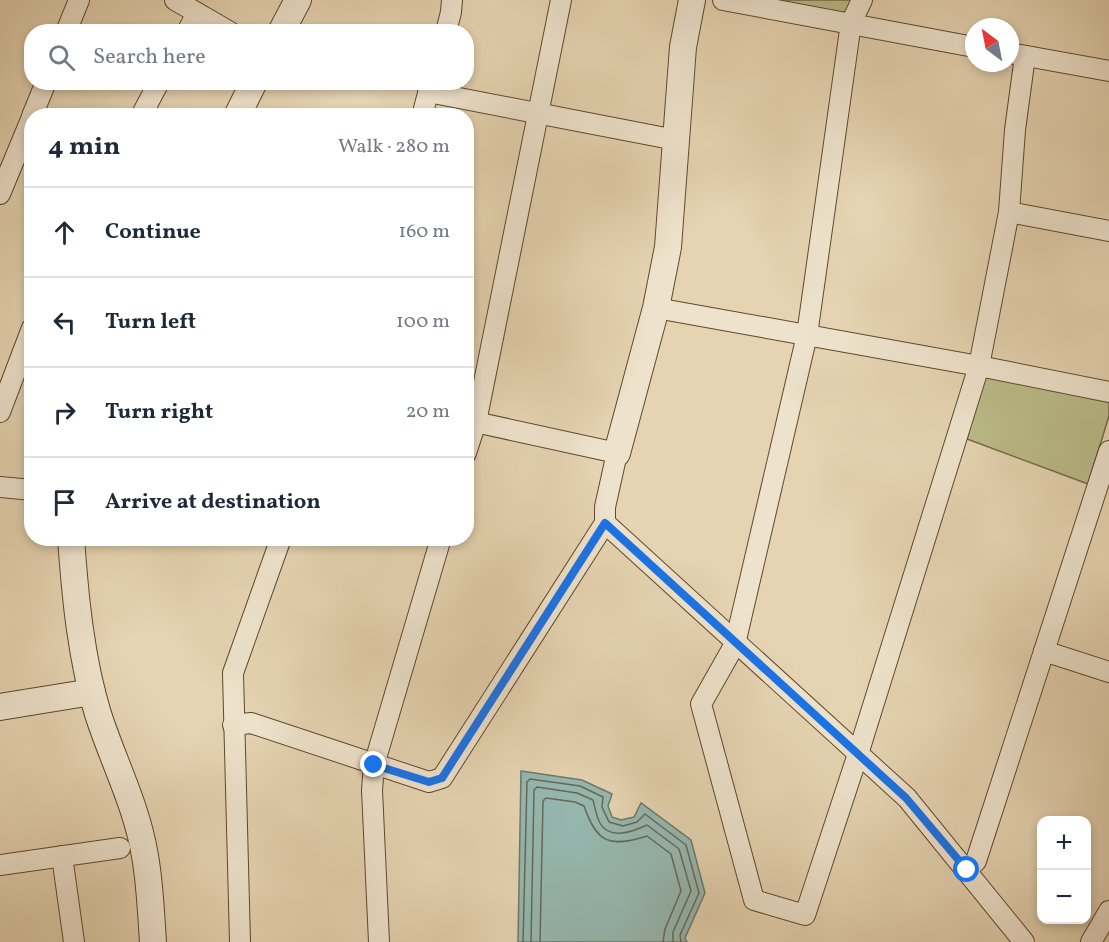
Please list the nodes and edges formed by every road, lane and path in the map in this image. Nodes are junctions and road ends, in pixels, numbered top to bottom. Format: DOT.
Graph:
graph roads {
  1 [pos="79,0"];
  2 [pos="175,0"];
  3 [pos="298,0"];
  4 [pos="452,0"];
  5 [pos="561,0"];
  6 [pos="692,0"];
  7 [pos="723,0"];
  8 [pos="862,0"];
  9 [pos="197,14"];
  10 [pos="851,23"];
  11 [pos="69,24"];
  12 [pos="191,24"];
  13 [pos="215,24"];
  14 [pos="285,24"];
  15 [pos="448,24"];
  16 [pos="965,44"];
  17 [pos="1019,55"];
  18 [pos="1109,71"];
  19 [pos="1017,72"];
  20 [pos="43,90"];
  21 [pos="155,90"];
  22 [pos="250,90"];
  23 [pos="429,90"];
  24 [pos="442,90"];
  25 [pos="35,108"];
  26 [pos="145,108"];
  27 [pos="241,108"];
  28 [pos="424,108"];
  29 [pos="539,115"];
  30 [pos="24,136"];
  31 [pos="676,140"];
  32 [pos="0,194"];
  33 [pos="1009,212"];
  34 [pos="1109,231"];
  35 [pos="656,308"];
  36 [pos="807,335"];
  37 [pos="24,349"];
  38 [pos="978,366"];
  39 [pos="1109,392"];
  40 [pos="474,408"];
  41 [pos="0,412"];
  42 [pos="474,422"];
  43 [pos="1109,451"];
  44 [pos="617,453"];
  45 [pos="0,487"];
  46 [pos="24,489"];
  47 [pos="605,523"];
  48 [pos="72,546"];
  49 [pos="278,546"];
  50 [pos="439,546"];
  51 [pos="735,644"];
  52 [pos="1044,651"];
  53 [pos="1109,672"];
  54 [pos="92,692"];
  55 [pos="0,707"];
  56 [pos="233,725"];
  57 [pos="858,754"];
  58 [pos="374,765"];
  59 [pos="120,848"];
  60 [pos="62,856"];
  61 [pos="0,866"];
  62 [pos="967,870"];
  63 [pos="1109,911"];
  64 [pos="74,942"];
  65 [pos="153,942"];
  66 [pos="240,942"];
  67 [pos="379,942"];
  68 [pos="1024,942"];
  69 [pos="1091,942"];
  1 -- 11 [label="street"];
  2 -- 9 [label="street"];
  3 -- 14 [label="street"];
  4 -- 15 [label="street"];
  5 -- 29 [label="street"];
  6 -- 31 [label="street"];
  7 -- 10 [label="street"];
  8 -- 10 [label="street"];
  9 -- 12 [label="street"];
  9 -- 13 [label="street"];
  10 -- 16 [label="street"];
  10 -- 36 [label="street"];
  17 -- 18 [label="street"];
  19 -- 33 [label="street"];
  20 -- 25 [label="street"];
  21 -- 26 [label="street"];
  22 -- 27 [label="street"];
  23 -- 28 [label="street"];
  24 -- 29 [label="street"];
  29 -- 31 [label="street"];
  29 -- 40 [label="street"];
  30 -- 32 [label="street"];
  31 -- 35 [label="street"];
  33 -- 34 [label="street"];
  33 -- 38 [label="street"];
  35 -- 36 [label="street"];
  35 -- 44 [label="street"];
  36 -- 38 [label="street"];
  36 -- 51 [label="street"];
  37 -- 41 [label="street"];
  38 -- 39 [label="street"];
  38 -- 57 [label="street"];
  42 -- 44 [label="street"];
  43 -- 52 [label="street"];
  44 -- 47 [label="street"];
  45 -- 46 [label="street"];
  47 -- 51 [label="street"];
  47 -- 58 [label="street"];
  48 -- 54 [label="street"];
  49 -- 56 [label="street"];
  50 -- 58 [label="street"];
  51 -- 57 [label="street"];
  51 -- 57 [label="street"];
  52 -- 53 [label="street"];
  52 -- 62 [label="street"];
  54 -- 55 [label="street"];
  54 -- 65 [label="street"];
  56 -- 58 [label="street"];
  56 -- 66 [label="street"];
  57 -- 62 [label="street"];
  58 -- 67 [label="street"];
  59 -- 60 [label="street"];
  60 -- 61 [label="street"];
  60 -- 64 [label="street"];
  62 -- 68 [label="street"];
  63 -- 69 [label="street"];
}
